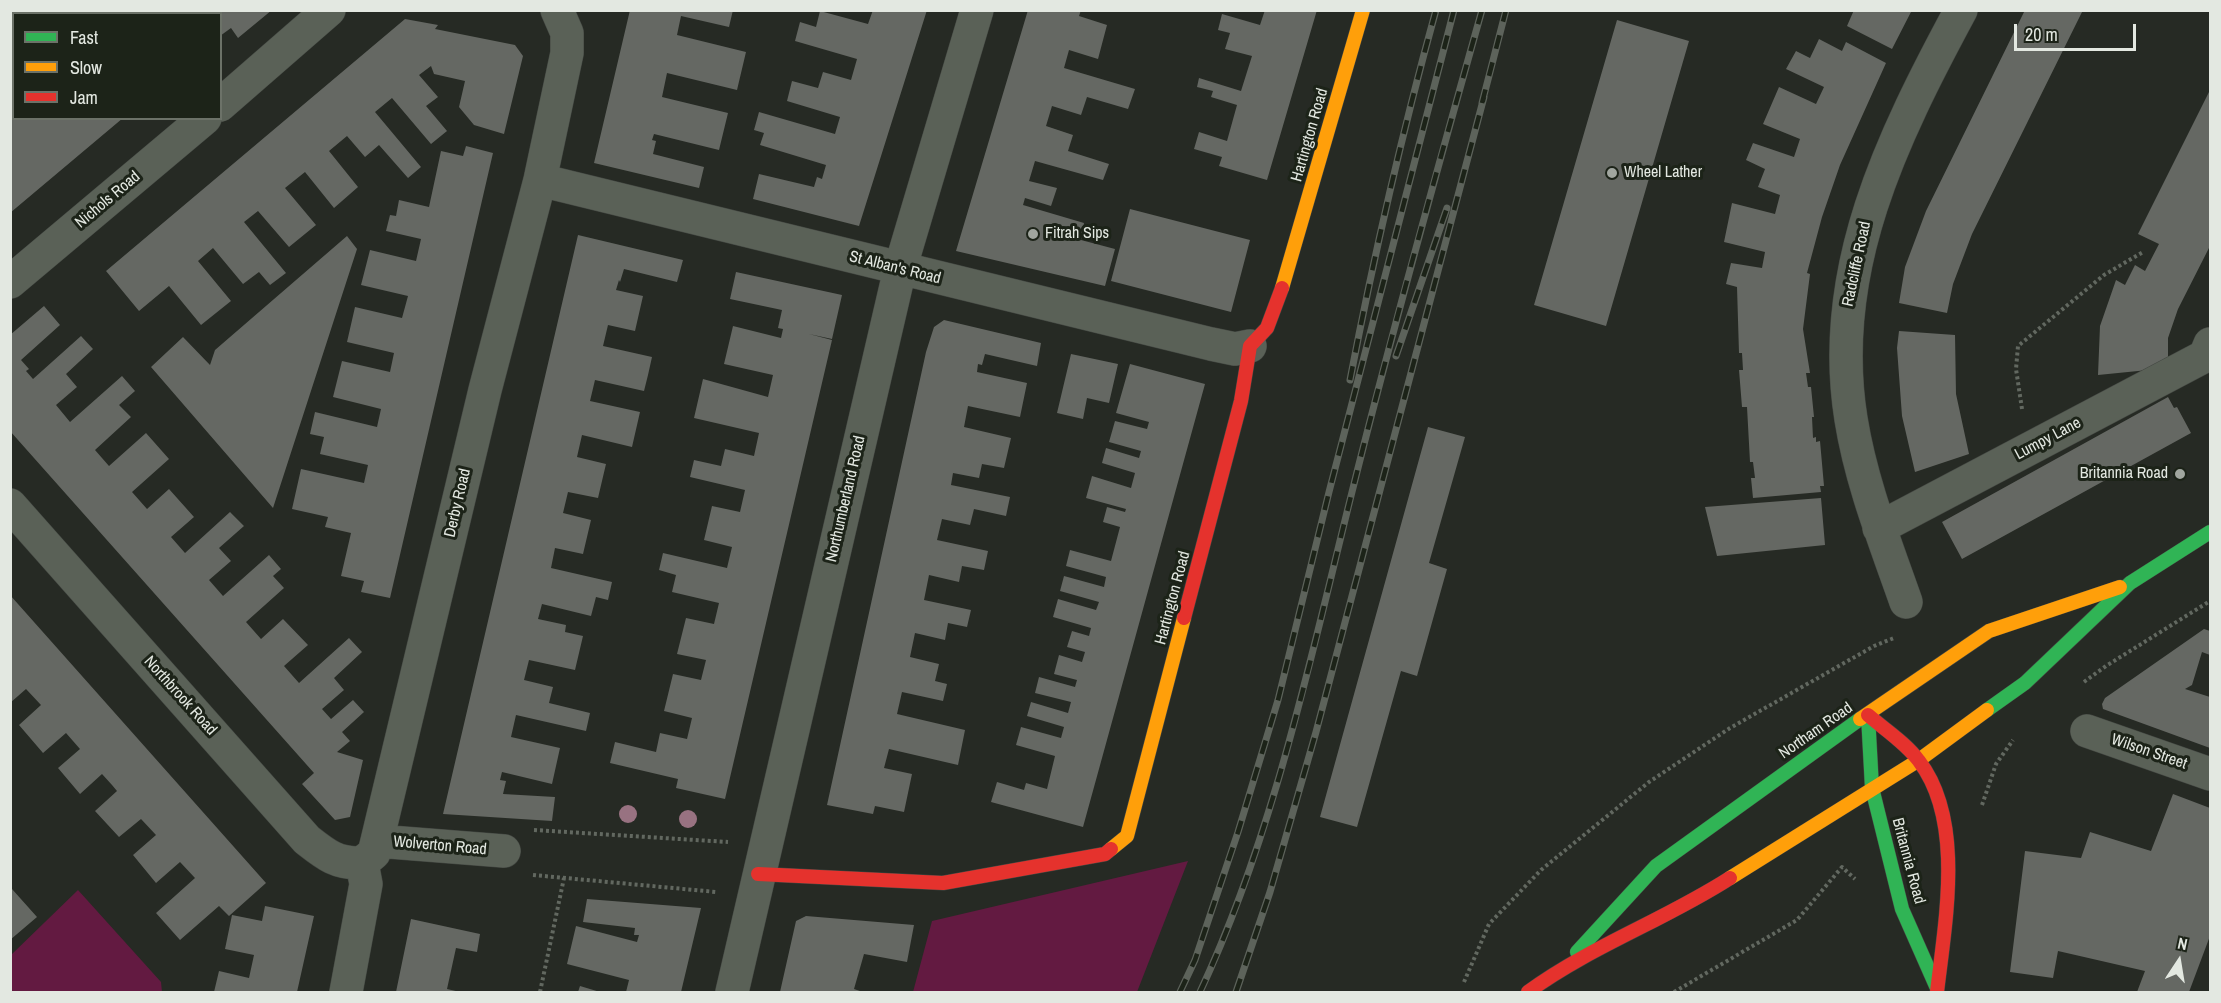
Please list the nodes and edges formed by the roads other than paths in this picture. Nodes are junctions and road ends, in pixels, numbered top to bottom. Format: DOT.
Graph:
graph roads {
  1 [pos="329,10"];
  2 [pos="977,10"];
  3 [pos="1363,10"];
  4 [pos="1961,10"];
  5 [pos="559,11"];
  6 [pos="222,103"];
  7 [pos="203,120"];
  8 [pos="540,180"];
  9 [pos="900,269"];
  10 [pos="10,282"];
  11 [pos="2211,344"];
  12 [pos="1250,346"];
  13 [pos="10,505"];
  14 [pos="1879,528"];
  15 [pos="2211,532"];
  16 [pos="2130,583"];
  17 [pos="1906,602"];
  18 [pos="1868,715"];
  19 [pos="2087,731"];
  20 [pos="1919,760"];
  21 [pos="2211,774"];
  22 [pos="1872,788"];
  23 [pos="504,851"];
  24 [pos="370,852"];
  25 [pos="758,871"];
  26 [pos="1561,968"];
  27 [pos="1937,989"];
  28 [pos="346,993"];
  29 [pos="732,993"];
  30 [pos="1528,993"];
  1 -- 6 [label="street"];
  2 -- 9 [label="street, Northumberland Road"];
  3 -- 12 [label="main road, Hartington Road"];
  4 -- 14 [label="street, Radcliffe Road"];
  5 -- 8 [label="street, Derby Road"];
  7 -- 10 [label="street, Nichols Road"];
  8 -- 9 [label="street, St Alban's Road"];
  8 -- 24 [label="street, Derby Road"];
  9 -- 12 [label="street, St Alban's Road"];
  9 -- 25 [label="street, Northumberland Road"];
  11 -- 14 [label="street, Lumpy Lane"];
  12 -- 25 [label="main road, Hartington Road"];
  13 -- 24 [label="street, Northbrook Road"];
  14 -- 17 [label="street, Radcliffe Road"];
  15 -- 16 [label="main road, Northam Road"];
  16 -- 18 [label="main road, Northam Road"];
  16 -- 20 [label="main road, Northam Road"];
  18 -- 20 [label="main road, Britannia Road"];
  18 -- 22 [label="main road, Britannia Road"];
  18 -- 26 [label="main road, Northam Road"];
  19 -- 21 [label="street, Wilson Street"];
  20 -- 22 [label="main road, Northam Road"];
  20 -- 27 [label="main road, Britannia Road"];
  22 -- 26 [label="main road, Northam Road"];
  22 -- 27 [label="main road, Britannia Road"];
  23 -- 24 [label="street, Wolverton Road"];
  24 -- 28 [label="street, Derby Road"];
  25 -- 29 [label="street, Northumberland Road"];
  26 -- 30 [label="main road, Northam Road"];
}
